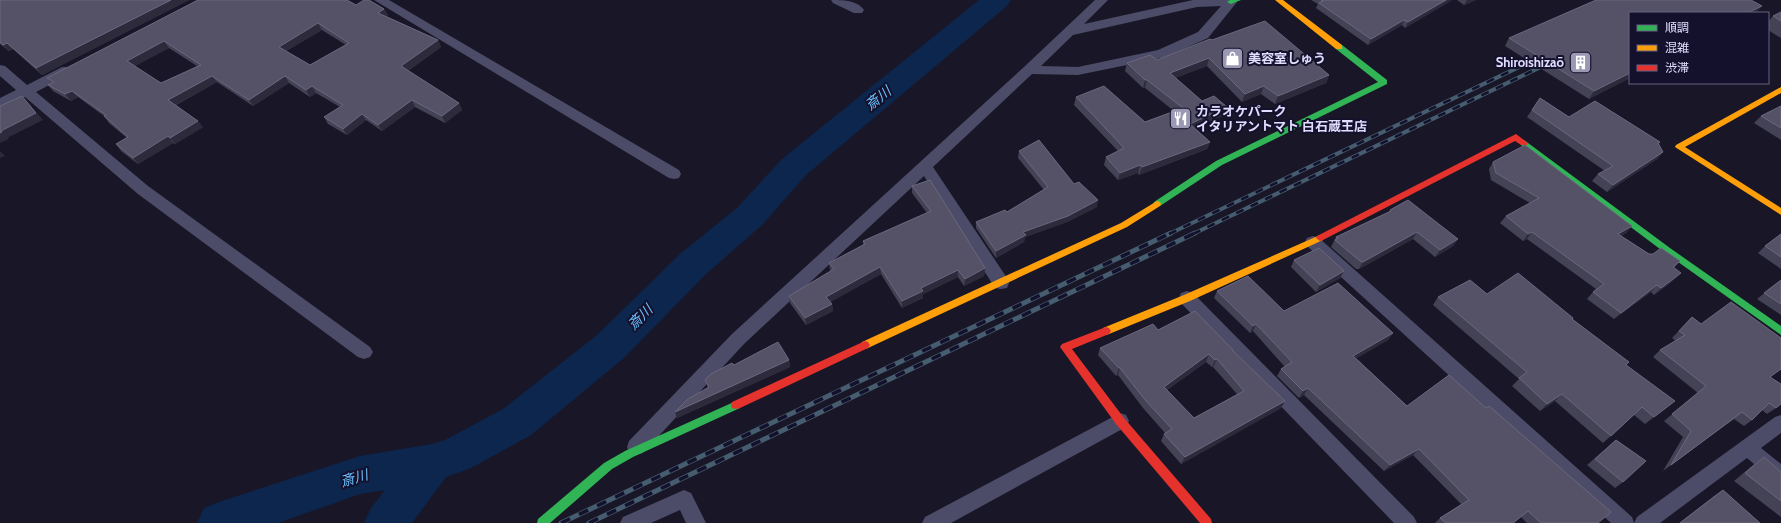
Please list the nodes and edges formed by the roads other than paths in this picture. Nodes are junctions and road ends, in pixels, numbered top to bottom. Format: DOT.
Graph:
graph roads {
  1 [pos="380,0"];
  2 [pos="837,0"];
  3 [pos="1102,0"];
  4 [pos="1279,0"];
  5 [pos="1234,1"];
  6 [pos="858,10"];
  7 [pos="1068,32"];
  8 [pos="81,63"];
  9 [pos="0,69"];
  10 [pos="1029,70"];
  11 [pos="26,90"];
  12 [pos="1781,90"];
  13 [pos="0,104"];
  14 [pos="925,166"];
  15 [pos="674,174"];
  16 [pos="1781,212"];
  17 [pos="1312,242"];
  18 [pos="1001,283"];
  19 [pos="1187,298"];
  20 [pos="1781,331"];
  21 [pos="364,352"];
  22 [pos="1120,421"];
  23 [pos="1781,423"];
  24 [pos="1748,448"];
  25 [pos="629,454"];
  26 [pos="1781,475"];
  27 [pos="542,523"];
  28 [pos="630,523"];
  29 [pos="696,523"];
  30 [pos="932,523"];
  31 [pos="1208,523"];
  32 [pos="1407,523"];
  33 [pos="1625,523"];
  34 [pos="1644,523"];
  1 -- 15 [label="street"];
  2 -- 6 [label="street"];
  3 -- 7 [label="street"];
  4 -- 18 [label="street"];
  5 -- 7 [label="street"];
  5 -- 10 [label="street"];
  7 -- 10 [label="street"];
  8 -- 11 [label="street"];
  9 -- 11 [label="street"];
  10 -- 14 [label="street"];
  11 -- 13 [label="street"];
  11 -- 21 [label="street"];
  12 -- 16 [label="street"];
  14 -- 18 [label="street"];
  14 -- 25 [label="street"];
  17 -- 19 [label="street"];
  17 -- 20 [label="street"];
  17 -- 33 [label="street"];
  18 -- 25 [label="street"];
  19 -- 22 [label="street"];
  19 -- 32 [label="street"];
  22 -- 30 [label="street"];
  22 -- 31 [label="street"];
  23 -- 24 [label="street"];
  24 -- 26 [label="street"];
  24 -- 34 [label="street"];
  25 -- 27 [label="street"];
  28 -- 29 [label="street"];
}
